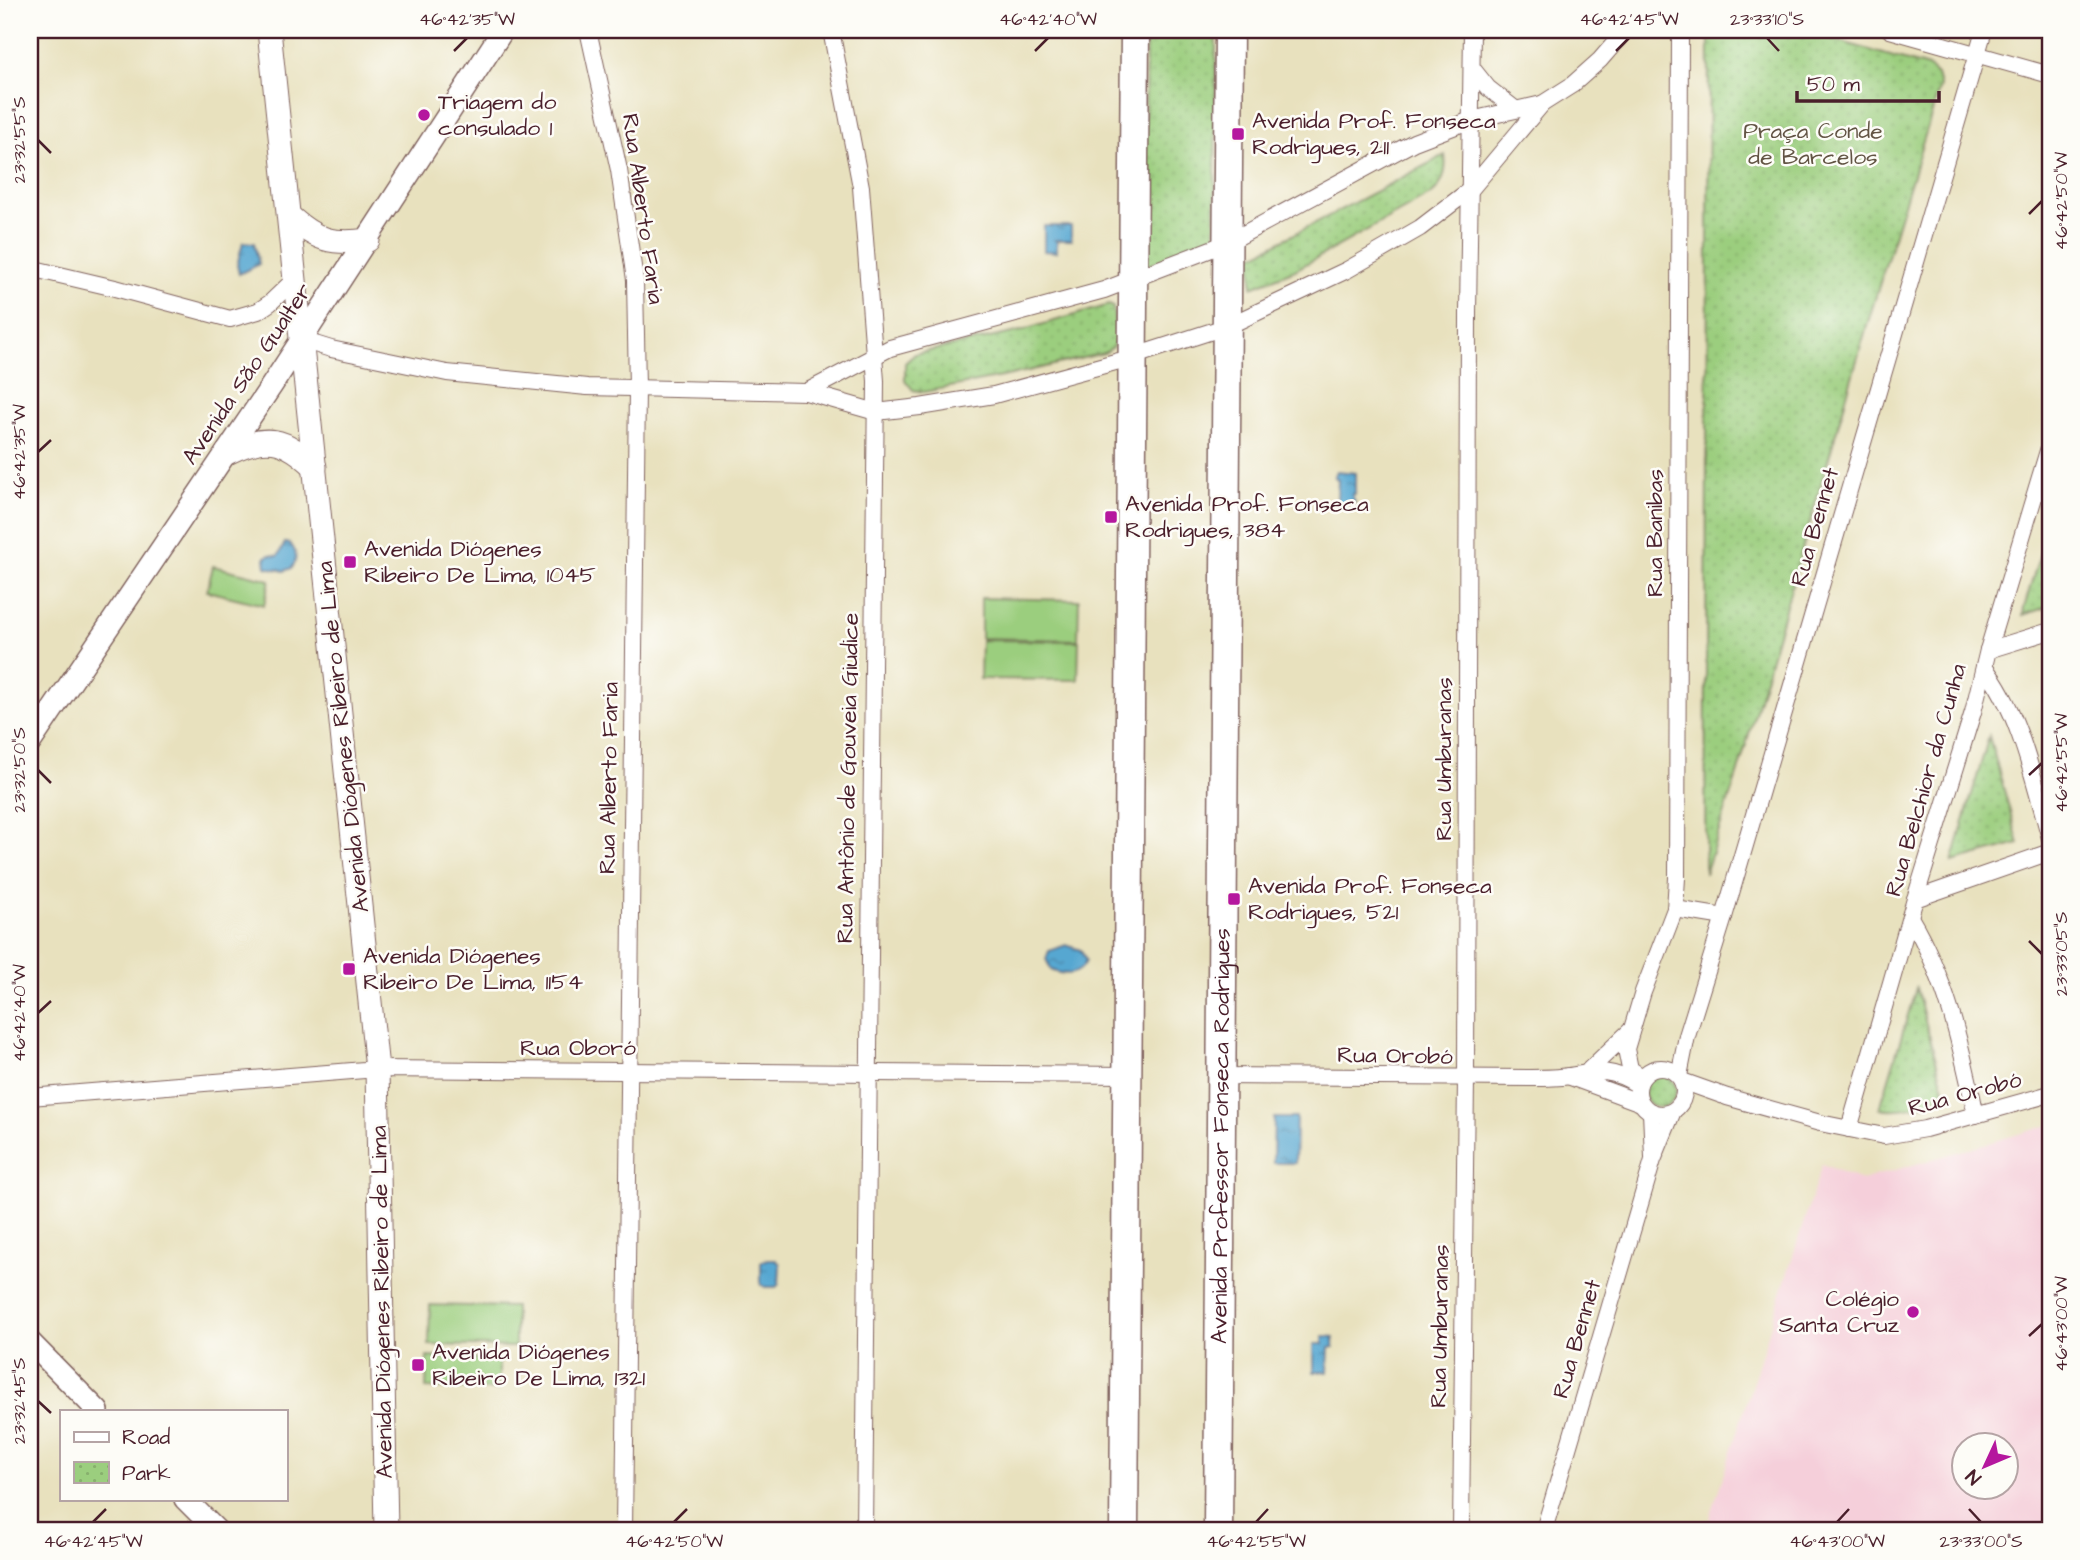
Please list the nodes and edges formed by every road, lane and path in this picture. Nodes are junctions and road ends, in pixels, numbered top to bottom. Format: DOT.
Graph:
graph roads {
  1 [pos="269,30"];
  2 [pos="503,30"];
  3 [pos="588,30"];
  4 [pos="831,30"];
  5 [pos="1135,30"];
  6 [pos="1229,30"];
  7 [pos="1472,30"];
  8 [pos="1626,30"];
  9 [pos="1680,30"];
  10 [pos="1890,30"];
  11 [pos="1984,30"];
  12 [pos="1978,53"];
  13 [pos="1472,68"];
  14 [pos="2050,75"];
  15 [pos="1542,104"];
  16 [pos="1515,109"];
  17 [pos="1471,120"];
  18 [pos="1471,189"];
  19 [pos="289,216"];
  20 [pos="368,240"];
  21 [pos="1227,243"];
  22 [pos="30,268"];
  23 [pos="296,278"];
  24 [pos="1134,279"];
  25 [pos="1228,326"];
  26 [pos="302,340"];
  27 [pos="874,357"];
  28 [pos="1134,357"];
  29 [pos="637,388"];
  30 [pos="806,393"];
  31 [pos="876,412"];
  32 [pos="2050,444"];
  33 [pos="227,453"];
  34 [pos="316,467"];
  35 [pos="2050,631"];
  36 [pos="1988,650"];
  37 [pos="1984,667"];
  38 [pos="30,743"];
  39 [pos="2050,838"];
  40 [pos="2050,852"];
  41 [pos="1915,899"];
  42 [pos="1675,909"];
  43 [pos="1724,917"];
  44 [pos="1910,917"];
  45 [pos="1633,1028"];
  46 [pos="1687,1036"];
  47 [pos="1657,1068"];
  48 [pos="377,1069"];
  49 [pos="1588,1070"];
  50 [pos="629,1071"];
  51 [pos="867,1074"];
  52 [pos="1127,1076"];
  53 [pos="1221,1076"];
  54 [pos="1568,1076"];
  55 [pos="1680,1078"];
  56 [pos="1466,1079"];
  57 [pos="1640,1081"];
  58 [pos="2050,1094"];
  59 [pos="30,1097"];
  60 [pos="1727,1097"];
  61 [pos="1646,1108"];
  62 [pos="1676,1108"];
  63 [pos="1976,1115"];
  64 [pos="1849,1129"];
  65 [pos="1653,1160"];
  66 [pos="30,1342"];
  67 [pos="97,1410"];
  68 [pos="186,1500"];
  69 [pos="216,1530"];
  70 [pos="386,1530"];
  71 [pos="624,1530"];
  72 [pos="864,1530"];
  73 [pos="1124,1530"];
  74 [pos="1218,1530"];
  75 [pos="1461,1530"];
  76 [pos="1545,1530"];
  1 -- 19 [label="main road, Avenida Diógenes Ribeiro de Lima"];
  2 -- 20 [label="street, Avenida São Gualter"];
  3 -- 29 [label="street, Rua Alberto Faria"];
  4 -- 27 [label="street, Rua Antônio de Gouveia Giudice"];
  5 -- 24 [label="highway"];
  6 -- 21 [label="highway, Avenida Professor Fonseca Rodrigues"];
  7 -- 13 [label="street, Rua Umburanas"];
  8 -- 15 [label="street"];
  9 -- 42 [label="street, Rua Banibas"];
  10 -- 12 [label="street"];
  11 -- 12 [label="street, Rua Bennet"];
  12 -- 14 [label="street"];
  12 -- 43 [label="street, Rua Bennet"];
  13 -- 16 [label="street"];
  13 -- 17 [label="street, Rua Umburanas"];
  15 -- 16 [label="street"];
  15 -- 18 [label="street"];
  16 -- 17 [label="street"];
  17 -- 18 [label="street, Rua Umburanas"];
  17 -- 21 [label="street"];
  18 -- 25 [label="street"];
  18 -- 56 [label="street, Rua Umburanas"];
  19 -- 20 [label="main road"];
  19 -- 23 [label="main road, Avenida Diógenes Ribeiro de Lima"];
  20 -- 26 [label="street, Avenida São Gualter"];
  21 -- 24 [label="street"];
  21 -- 25 [label="highway, Avenida Professor Fonseca Rodrigues"];
  22 -- 23 [label="street"];
  23 -- 26 [label="main road, Avenida Diógenes Ribeiro de Lima"];
  24 -- 27 [label="street"];
  24 -- 28 [label="highway"];
  25 -- 28 [label="street"];
  25 -- 53 [label="highway, Avenida Professor Fonseca Rodrigues"];
  26 -- 29 [label="street"];
  26 -- 33 [label="street, Avenida São Gualter"];
  26 -- 34 [label="main road, Avenida Diógenes Ribeiro de Lima"];
  27 -- 30 [label="street"];
  27 -- 31 [label="street, Rua Antônio de Gouveia Giudice"];
  28 -- 31 [label="street"];
  28 -- 52 [label="highway"];
  29 -- 30 [label="street"];
  29 -- 50 [label="street, Rua Alberto Faria"];
  30 -- 31 [label="street"];
  31 -- 51 [label="street, Rua Antônio de Gouveia Giudice"];
  32 -- 36 [label="street, Rua Belchior da Cunha"];
  33 -- 34 [label="main road"];
  33 -- 38 [label="street, Avenida São Gualter"];
  34 -- 48 [label="main road, Avenida Diógenes Ribeiro de Lima"];
  35 -- 36 [label="street"];
  36 -- 37 [label="street, Rua Belchior da Cunha"];
  37 -- 39 [label="street"];
  37 -- 41 [label="street, Rua Belchior da Cunha"];
  40 -- 41 [label="street"];
  41 -- 44 [label="street, Rua Belchior da Cunha"];
  42 -- 43 [label="street"];
  42 -- 45 [label="street, Rua Banibas"];
  43 -- 46 [label="street, Rua Bennet"];
  44 -- 63 [label="street"];
  44 -- 64 [label="street, Rua Belchior da Cunha"];
  45 -- 49 [label="street"];
  45 -- 57 [label="street, Rua Banibas"];
  46 -- 47 [label="street, Rua Bennet"];
  46 -- 55 [label="street, Rua Bennet"];
  47 -- 55 [label="street"];
  47 -- 57 [label="street"];
  48 -- 50 [label="street, Rua Oboró"];
  48 -- 59 [label="street, Rua Oboró"];
  48 -- 70 [label="main road, Avenida Diógenes Ribeiro de Lima"];
  49 -- 54 [label="street, Rua Orobó"];
  49 -- 57 [label="street, Rua Orobó"];
  50 -- 51 [label="street, Rua Oboró"];
  50 -- 71 [label="street, Rua Alberto Faria"];
  51 -- 52 [label="street, Rua Oboró"];
  51 -- 72 [label="street, Rua Antônio de Gouveia Giudice"];
  52 -- 73 [label="highway"];
  53 -- 56 [label="street, Rua Orobó"];
  53 -- 74 [label="highway, Avenida Professor Fonseca Rodrigues"];
  54 -- 56 [label="street, Rua Orobó"];
  54 -- 61 [label="street, Rua Orobó"];
  55 -- 60 [label="street, Rua Orobó"];
  55 -- 62 [label="street"];
  56 -- 75 [label="street, Rua Umburanas"];
  57 -- 61 [label="street"];
  58 -- 63 [label="street, Rua Orobó"];
  60 -- 62 [label="street, Rua Orobó"];
  60 -- 64 [label="street, Rua Orobó"];
  61 -- 62 [label="street"];
  61 -- 65 [label="street, Rua Bennet"];
  62 -- 65 [label="street, Rua Bennet"];
  63 -- 64 [label="street, Rua Orobó"];
  65 -- 76 [label="street, Rua Bennet"];
  66 -- 67 [label="street"];
  68 -- 69 [label="street"];
}
